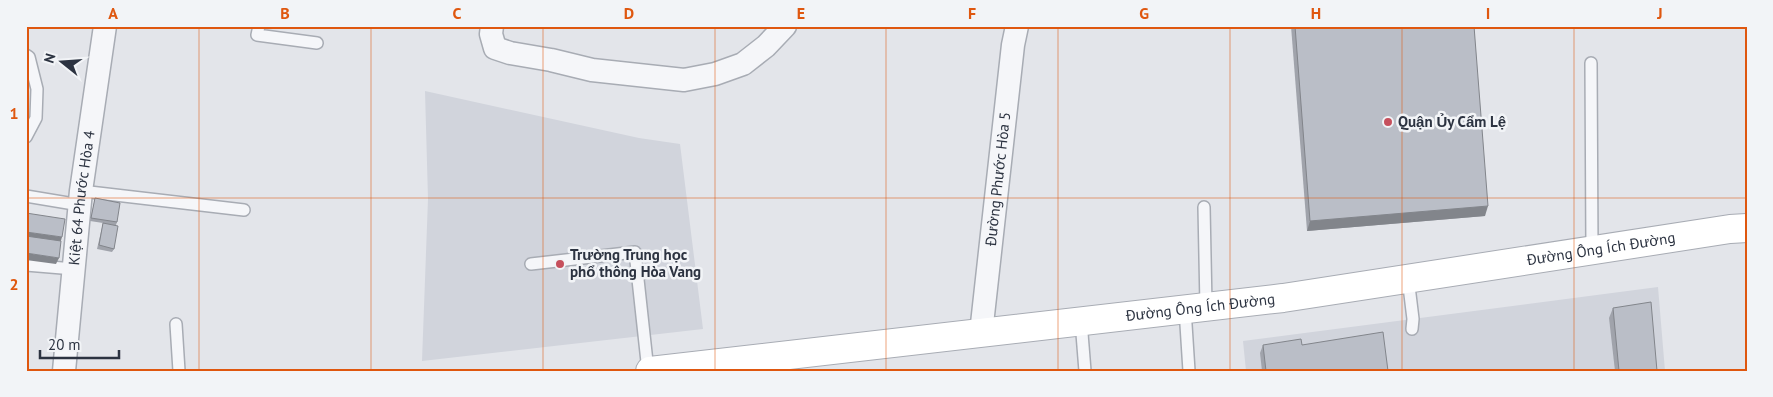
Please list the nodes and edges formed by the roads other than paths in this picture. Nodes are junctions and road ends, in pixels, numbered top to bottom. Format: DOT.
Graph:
graph roads {
  1 [pos="105,26"];
  2 [pos="259,26"];
  3 [pos="492,26"];
  4 [pos="785,26"];
  5 [pos="1017,26"];
  6 [pos="317,43"];
  7 [pos="26,55"];
  8 [pos="1591,63"];
  9 [pos="26,136"];
  10 [pos="26,196"];
  11 [pos="81,198"];
  12 [pos="1204,207"];
  13 [pos="244,210"];
  14 [pos="1747,228"];
  15 [pos="1592,250"];
  16 [pos="531,264"];
  17 [pos="26,265"];
  18 [pos="74,269"];
  19 [pos="1408,278"];
  20 [pos="1196,307"];
  21 [pos="1081,321"];
  22 [pos="176,324"];
  23 [pos="1412,329"];
  24 [pos="980,332"];
  25 [pos="707,368"];
  26 [pos="64,371"];
  27 [pos="179,371"];
  28 [pos="649,371"];
  29 [pos="1085,371"];
  30 [pos="1189,371"];
  1 -- 11 [label="street, Kiệt 64 Phước Hòa 4"];
  2 -- 6 [label="lane"];
  3 -- 4 [label="street"];
  5 -- 24 [label="street, Đường Phước Hòa 5"];
  7 -- 9 [label="lane"];
  8 -- 15 [label="lane"];
  10 -- 11 [label="lane"];
  11 -- 13 [label="lane"];
  11 -- 18 [label="street, Kiệt 64 Phước Hòa 4"];
  12 -- 20 [label="lane"];
  14 -- 15 [label="main road, Đường Ông Ích Đường"];
  15 -- 19 [label="main road, Đường Ông Ích Đường"];
  16 -- 28 [label="lane"];
  17 -- 18 [label="lane"];
  18 -- 26 [label="street, Kiệt 64 Phước Hòa 4"];
  19 -- 20 [label="main road, Đường Ông Ích Đường"];
  19 -- 23 [label="lane"];
  20 -- 21 [label="main road, Đường Ông Ích Đường"];
  20 -- 30 [label="lane"];
  21 -- 24 [label="main road, Đường Ông Ích Đường"];
  21 -- 29 [label="lane"];
  22 -- 27 [label="lane"];
  24 -- 25 [label="main road, Đường Ông Ích Đường"];
  25 -- 28 [label="main road, Đường Ông Ích Đường"];
}
